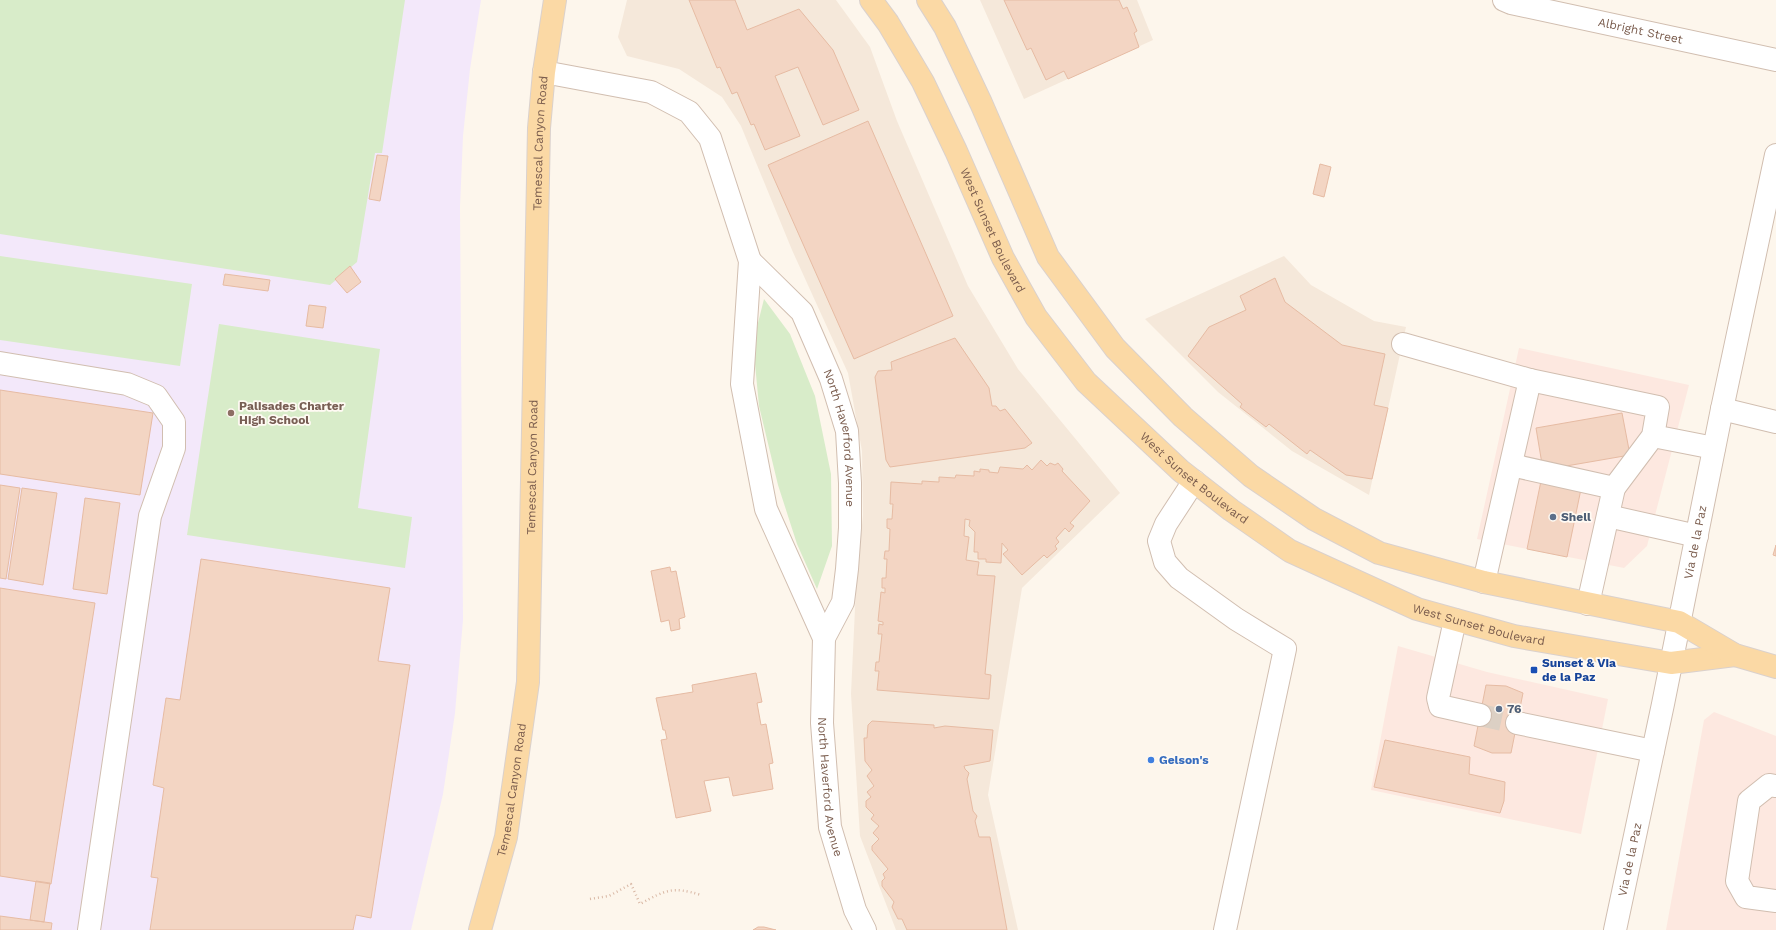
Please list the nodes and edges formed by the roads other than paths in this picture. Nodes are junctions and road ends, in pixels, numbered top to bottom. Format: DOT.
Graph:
graph roads {
  1 [pos="555,0"];
  2 [pos="871,0"];
  3 [pos="928,0"];
  4 [pos="1504,0"];
  5 [pos="1776,60"];
  6 [pos="544,72"];
  7 [pos="1776,155"];
  8 [pos="1770,213"];
  9 [pos="750,260"];
  10 [pos="1403,344"];
  11 [pos="0,363"];
  12 [pos="1530,380"];
  13 [pos="1722,409"];
  14 [pos="1776,422"];
  15 [pos="1652,436"];
  16 [pos="1714,448"];
  17 [pos="1511,465"];
  18 [pos="1194,481"];
  19 [pos="1614,488"];
  20 [pos="1608,516"];
  21 [pos="1697,536"];
  22 [pos="1484,582"];
  23 [pos="1588,604"];
  24 [pos="1455,620"];
  25 [pos="1679,622"];
  26 [pos="824,638"];
  27 [pos="1735,655"];
  28 [pos="1671,663"];
  29 [pos="1776,667"];
  30 [pos="1480,715"];
  31 [pos="1517,722"];
  32 [pos="1653,751"];
  33 [pos="1776,786"];
  34 [pos="1776,901"];
  35 [pos="89,930"];
  36 [pos="480,930"];
  37 [pos="866,930"];
  38 [pos="1225,930"];
  39 [pos="1615,930"];
  1 -- 6 [label="main road, Temescal Canyon Road"];
  2 -- 18 [label="main road, West Sunset Boulevard"];
  3 -- 22 [label="main road, West Sunset Boulevard"];
  4 -- 5 [label="street, Albright Street"];
  6 -- 9 [label="street, North Haverford Avenue"];
  6 -- 36 [label="main road, Temescal Canyon Road"];
  7 -- 8 [label="street, Via de la Paz"];
  8 -- 13 [label="street, Via de la Paz"];
  9 -- 26 [label="street, North Haverford Avenue"];
  9 -- 26 [label="street, North Haverford Avenue"];
  10 -- 12 [label="street"];
  11 -- 35 [label="street"];
  12 -- 15 [label="street"];
  12 -- 17 [label="street"];
  13 -- 14 [label="street"];
  13 -- 16 [label="street, Via de la Paz"];
  15 -- 16 [label="street"];
  15 -- 19 [label="street"];
  16 -- 21 [label="street, Via de la Paz"];
  17 -- 19 [label="street"];
  17 -- 22 [label="street"];
  18 -- 24 [label="main road, West Sunset Boulevard"];
  18 -- 38 [label="street"];
  19 -- 20 [label="street"];
  20 -- 21 [label="street"];
  20 -- 23 [label="street"];
  21 -- 25 [label="street, Via de la Paz"];
  22 -- 23 [label="main road, West Sunset Boulevard"];
  23 -- 25 [label="main road, West Sunset Boulevard"];
  24 -- 28 [label="main road, West Sunset Boulevard"];
  24 -- 30 [label="street"];
  25 -- 27 [label="main road, West Sunset Boulevard"];
  25 -- 28 [label="street, Via de la Paz"];
  26 -- 37 [label="street, North Haverford Avenue"];
  27 -- 28 [label="main road, West Sunset Boulevard"];
  27 -- 29 [label="main road, West Sunset Boulevard"];
  28 -- 32 [label="street, Via de la Paz"];
  31 -- 32 [label="street"];
  32 -- 39 [label="street, Via de la Paz"];
  33 -- 34 [label="street"];
}
